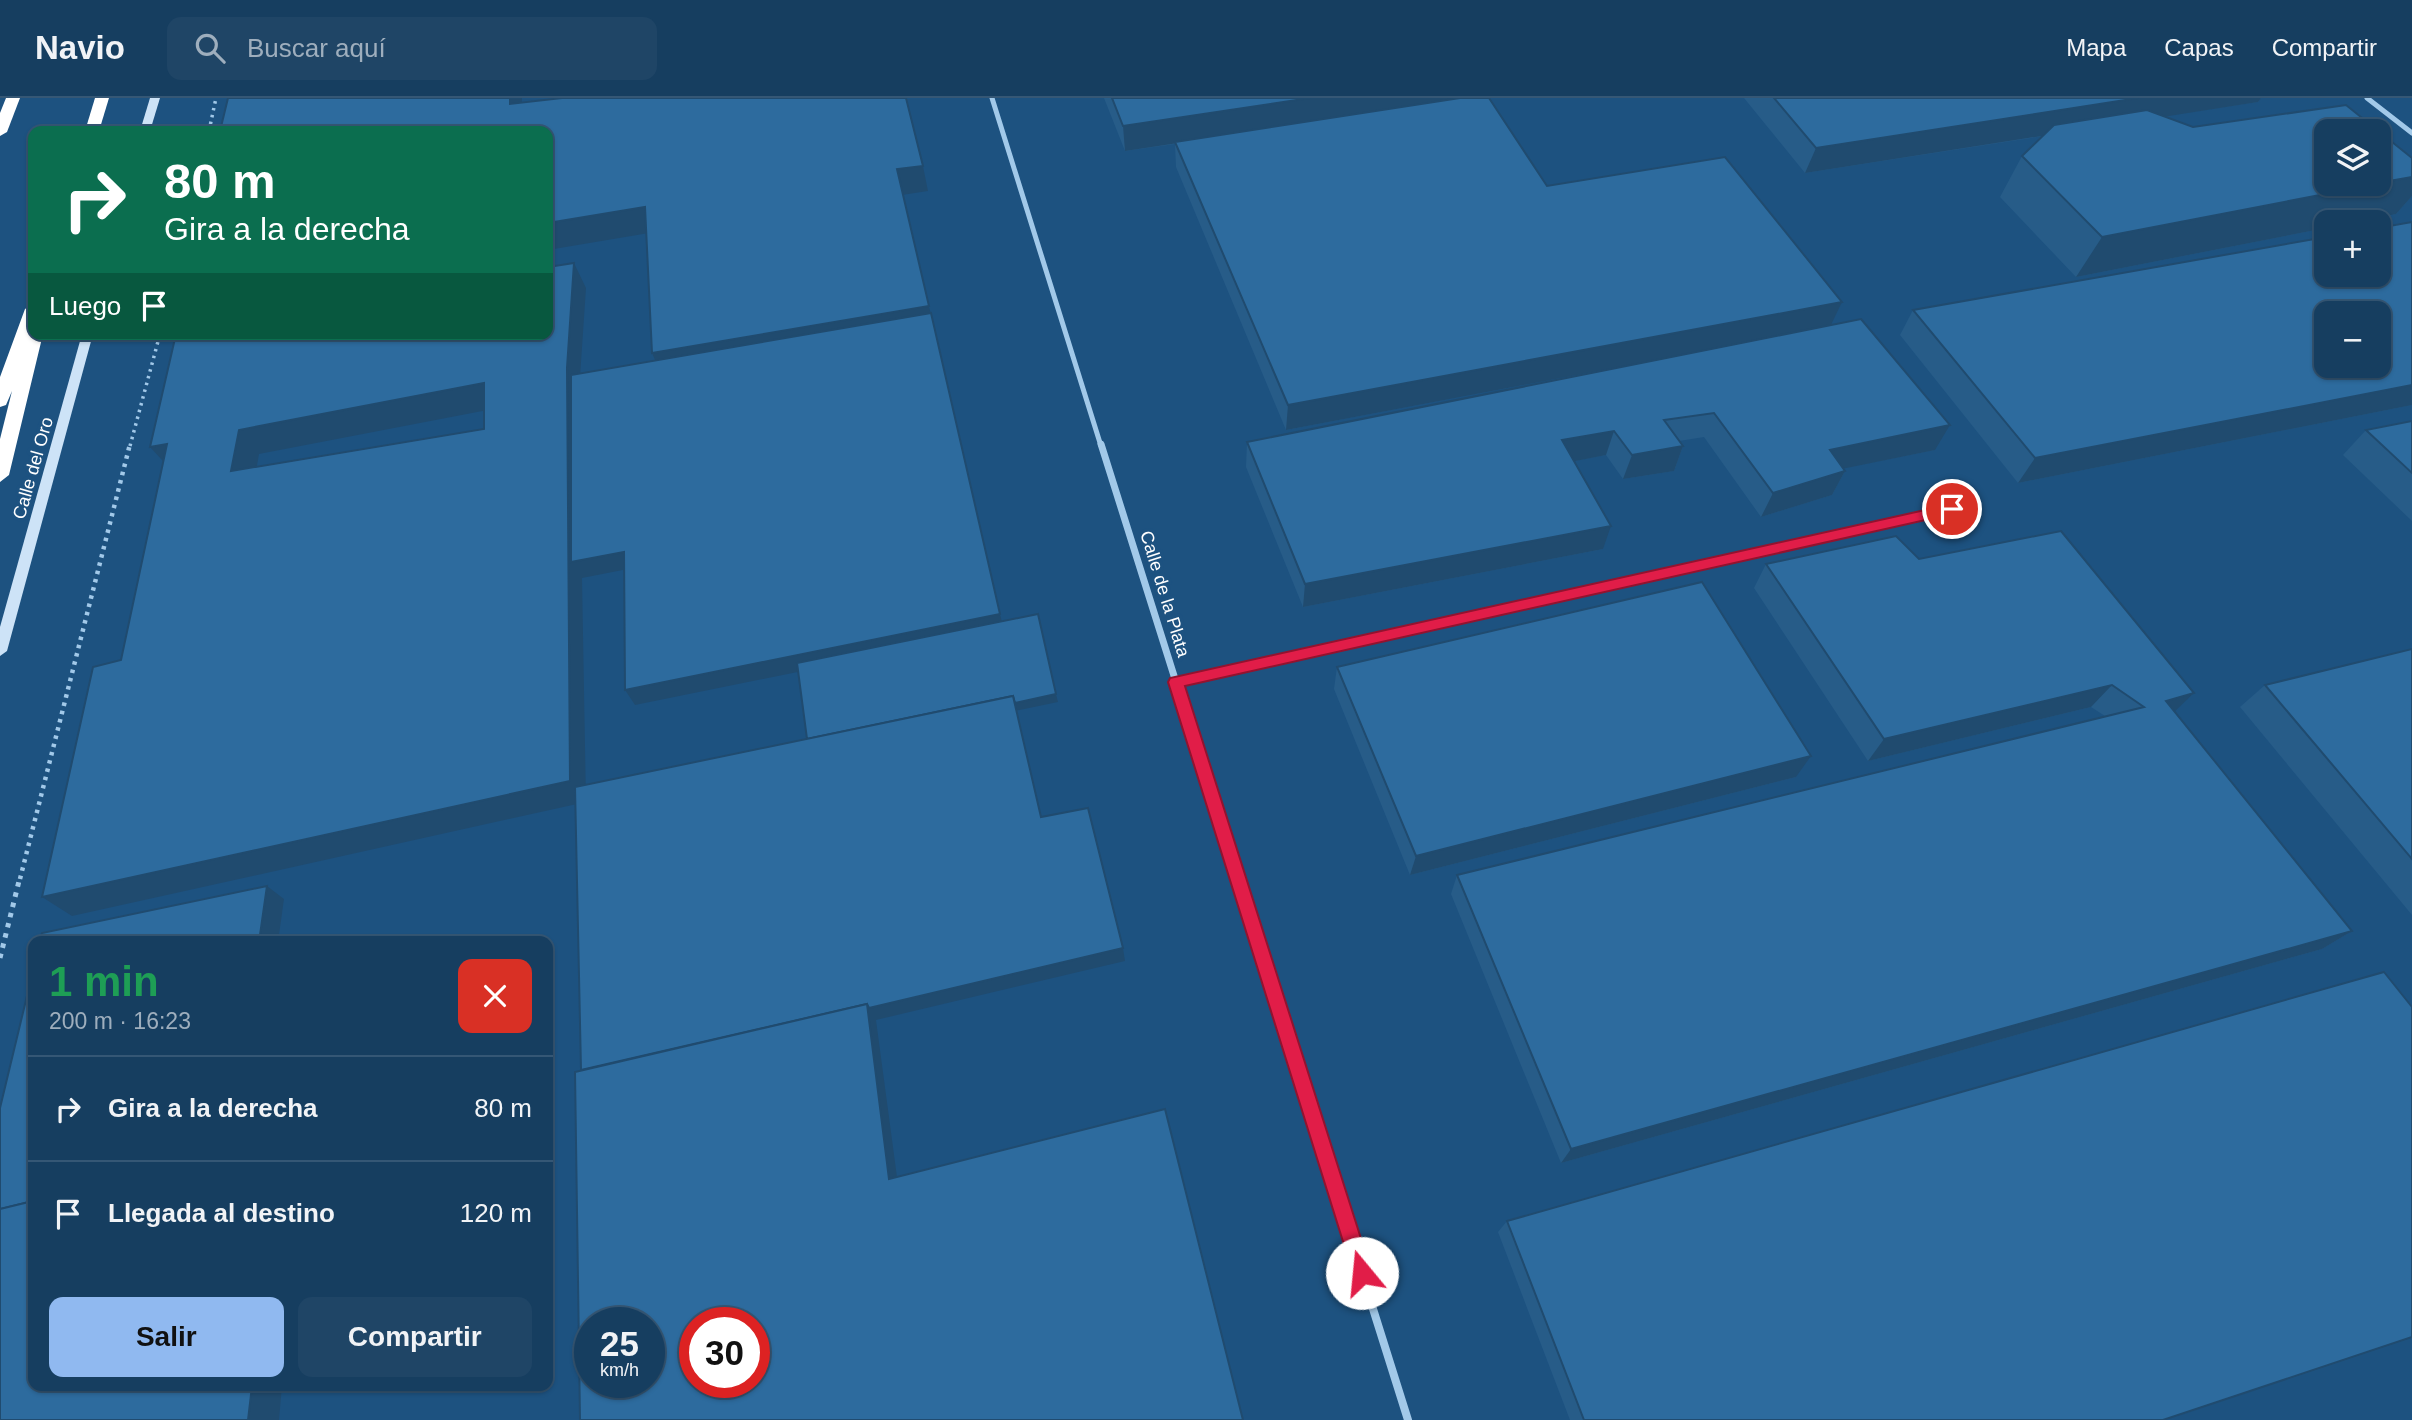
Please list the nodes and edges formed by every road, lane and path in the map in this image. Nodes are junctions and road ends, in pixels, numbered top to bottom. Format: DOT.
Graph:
graph roads {
  1 [pos="13,98"];
  2 [pos="102,98"];
  3 [pos="155,98"];
  4 [pos="216,98"];
  5 [pos="992,98"];
  6 [pos="2367,98"];
  7 [pos="94,126"];
  8 [pos="147,126"];
  9 [pos="210,126"];
  10 [pos="0,132"];
  11 [pos="2412,133"];
  12 [pos="28,323"];
  13 [pos="34,340"];
  14 [pos="86,340"];
  15 [pos="158,340"];
  16 [pos="0,401"];
  17 [pos="0,475"];
  18 [pos="1952,509"];
  19 [pos="0,651"];
  20 [pos="1176,682"];
  21 [pos="0,958"];
  22 [pos="1408,1420"];
  1 -- 10 [label="highway"];
  2 -- 7 [label="highway"];
  3 -- 8 [label="street"];
  4 -- 9 [label="path"];
  5 -- 20 [label="street, Calle de la Plata"];
  6 -- 11 [label="street"];
  12 -- 16 [label="highway"];
  13 -- 17 [label="highway"];
  14 -- 19 [label="street, Calle del Oro"];
  15 -- 21 [label="path"];
  18 -- 20 [label="lane"];
  20 -- 22 [label="street, Calle de la Plata"];
}
